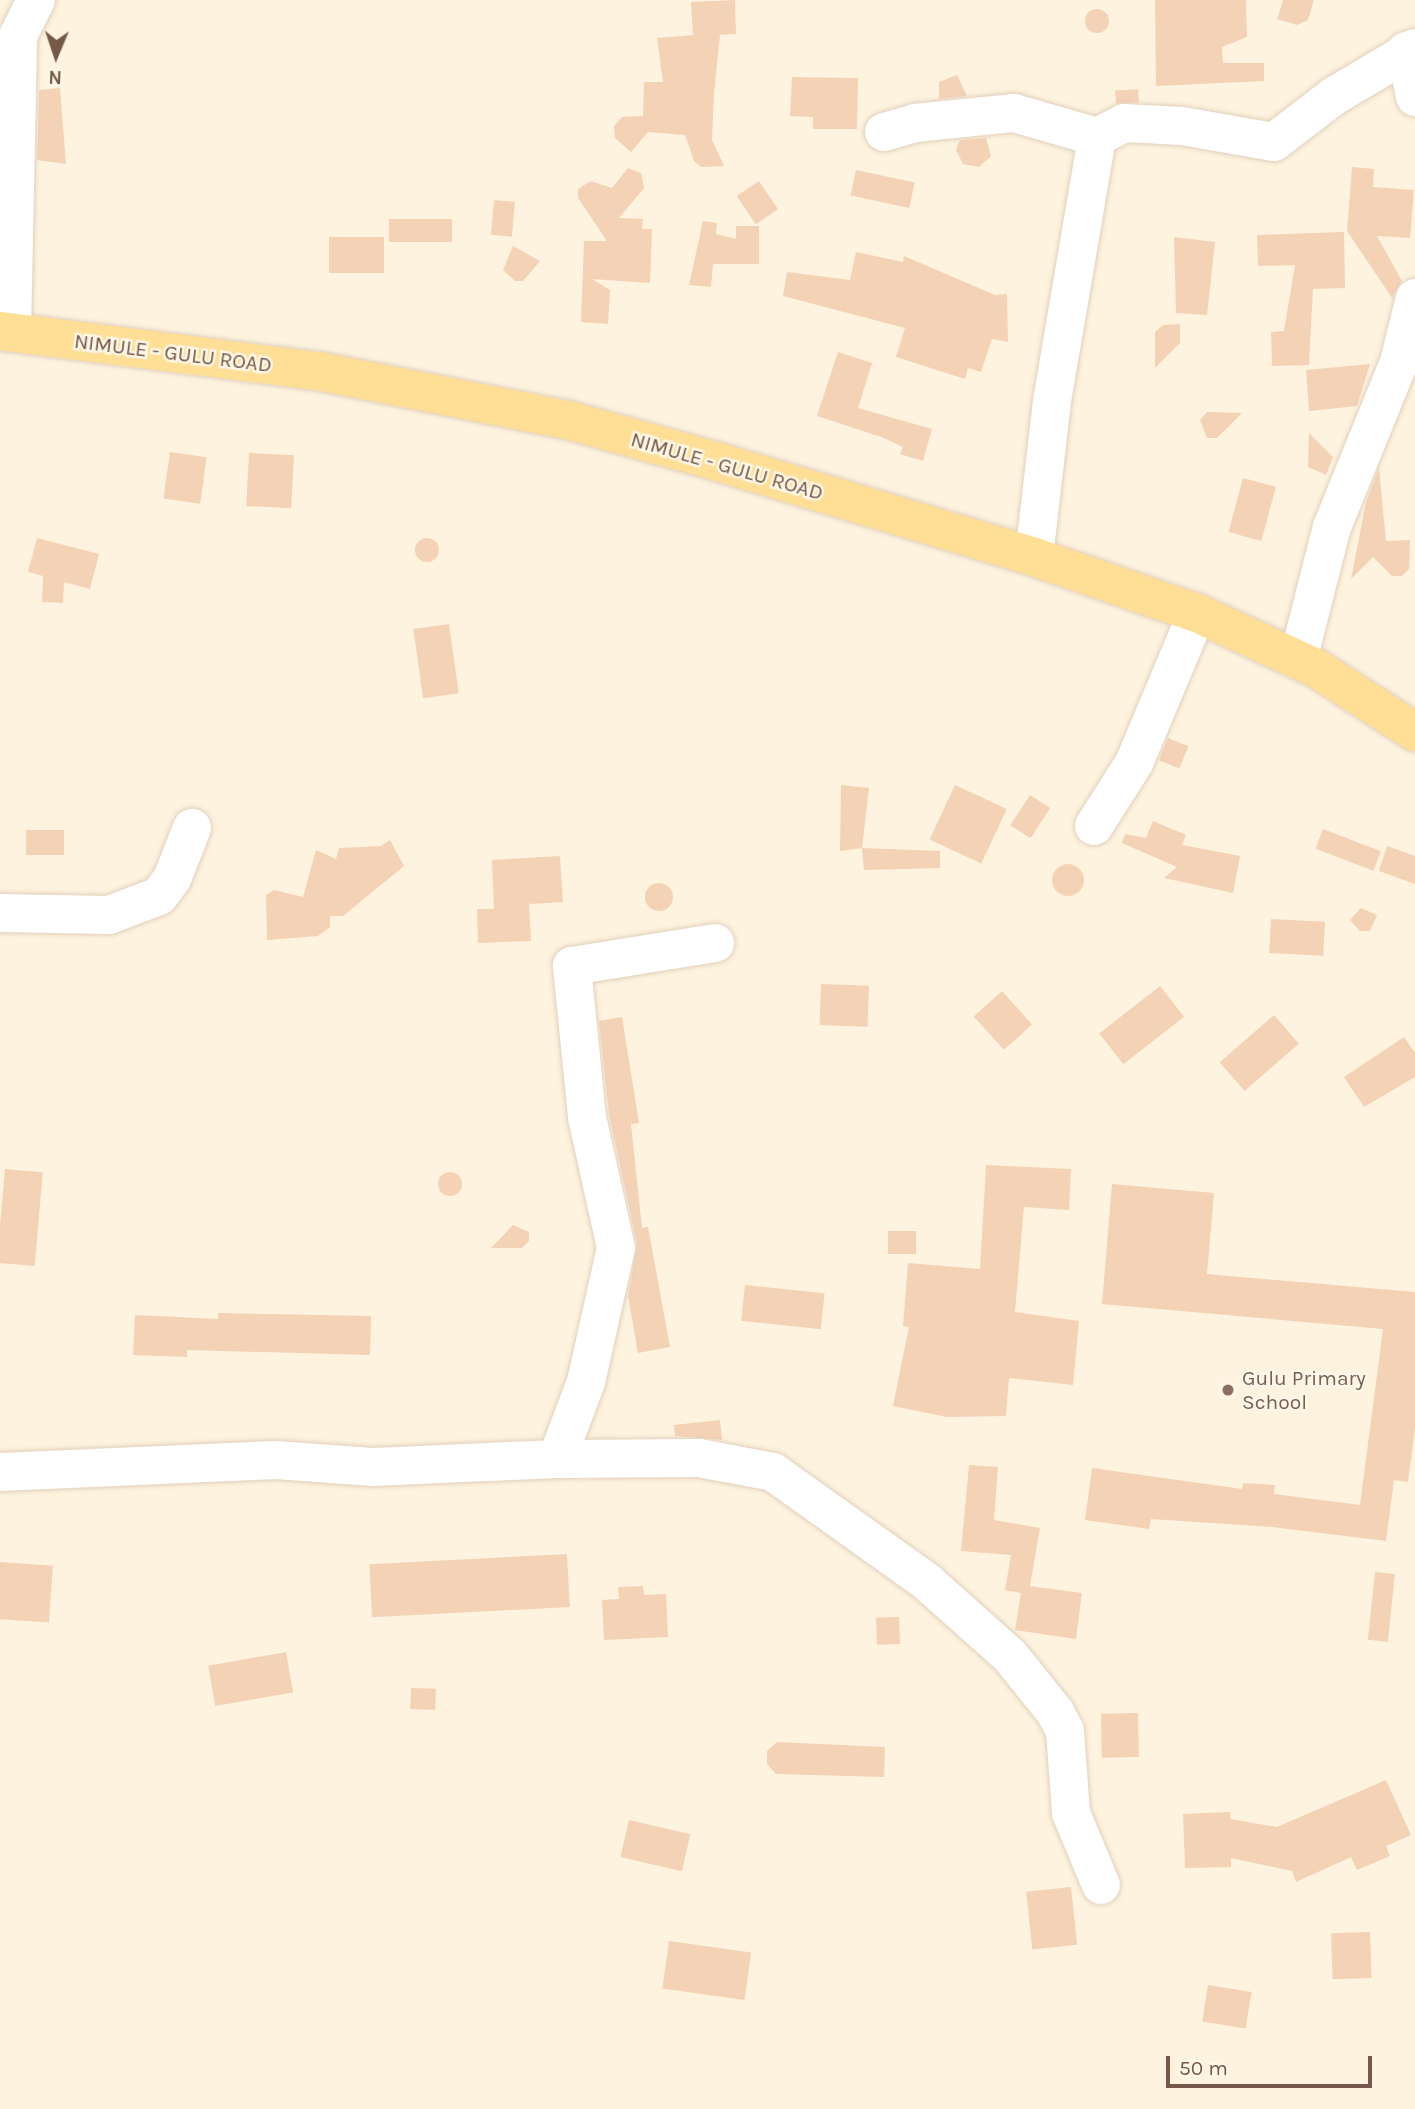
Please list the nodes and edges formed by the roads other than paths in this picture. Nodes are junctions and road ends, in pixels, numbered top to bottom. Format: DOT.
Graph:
graph roads {
  1 [pos="36,0"];
  2 [pos="1410,49"];
  3 [pos="1415,97"];
  4 [pos="884,132"];
  5 [pos="1097,137"];
  6 [pos="1415,298"];
  7 [pos="6,331"];
  8 [pos="1034,557"];
  9 [pos="1197,613"];
  10 [pos="1298,660"];
  11 [pos="1415,732"];
  12 [pos="1094,826"];
  13 [pos="192,828"];
  14 [pos="0,913"];
  15 [pos="715,943"];
  16 [pos="557,1459"];
  17 [pos="0,1472"];
  18 [pos="1101,1885"];
  1 -- 7 [label="street"];
  2 -- 3 [label="street"];
  2 -- 5 [label="street"];
  4 -- 5 [label="street"];
  5 -- 8 [label="street"];
  6 -- 10 [label="street"];
  7 -- 8 [label="main road, NIMULE - GULU ROAD"];
  8 -- 9 [label="main road, NIMULE - GULU ROAD"];
  9 -- 10 [label="main road, NIMULE - GULU ROAD"];
  9 -- 12 [label="street"];
  10 -- 11 [label="main road, NIMULE - GULU ROAD"];
  13 -- 14 [label="street"];
  15 -- 16 [label="street"];
  16 -- 17 [label="street"];
  16 -- 18 [label="street"];
}
